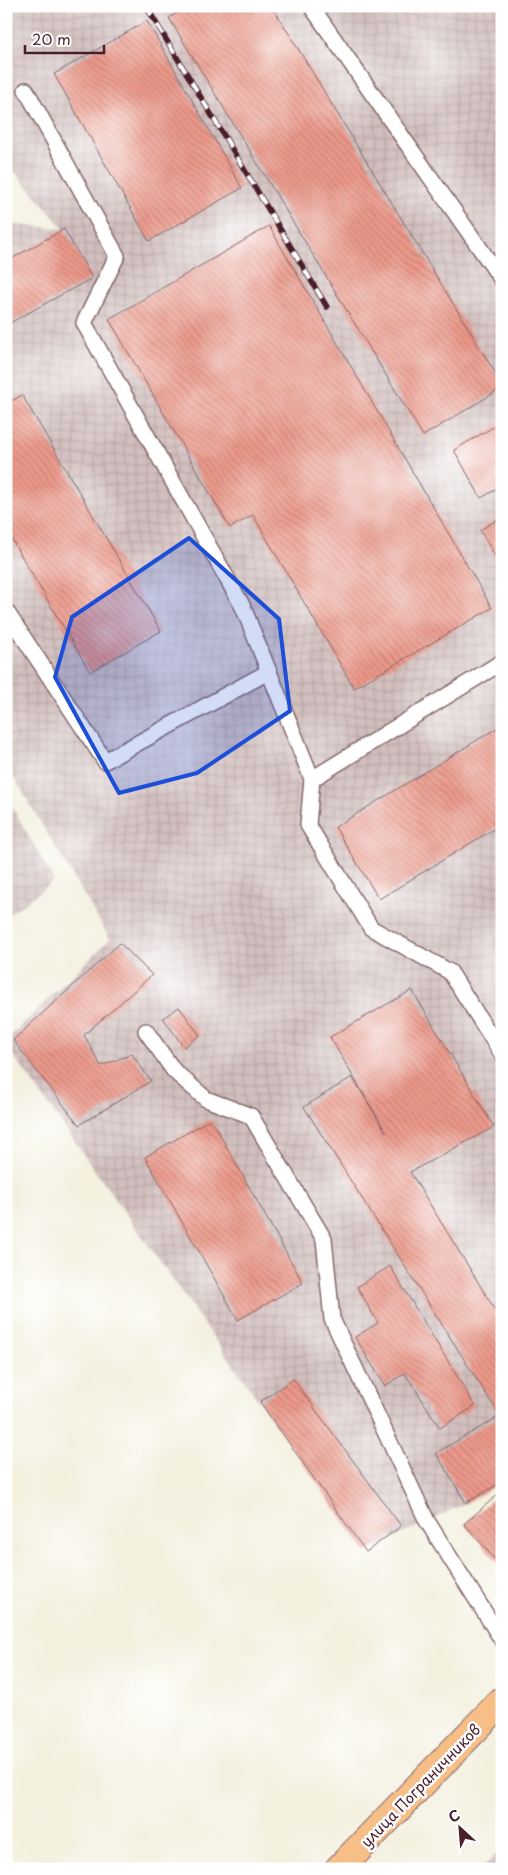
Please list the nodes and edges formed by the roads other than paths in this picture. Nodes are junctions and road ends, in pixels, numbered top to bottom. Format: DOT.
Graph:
graph roads {
  1 [pos="311,6"];
  2 [pos="26,90"];
  3 [pos="502,280"];
  4 [pos="6,611"];
  5 [pos="502,662"];
  6 [pos="268,672"];
  7 [pos="312,779"];
  8 [pos="146,1031"];
  9 [pos="502,1054"];
  10 [pos="502,1640"];
  11 [pos="502,1701"];
  12 [pos="339,1869"];
  1 -- 3 [label="lane"];
  2 -- 6 [label="lane"];
  4 -- 6 [label="lane"];
  5 -- 7 [label="lane"];
  6 -- 7 [label="lane"];
  7 -- 9 [label="lane"];
  8 -- 10 [label="lane"];
  11 -- 12 [label="main road, улица Пограничников"];
}
